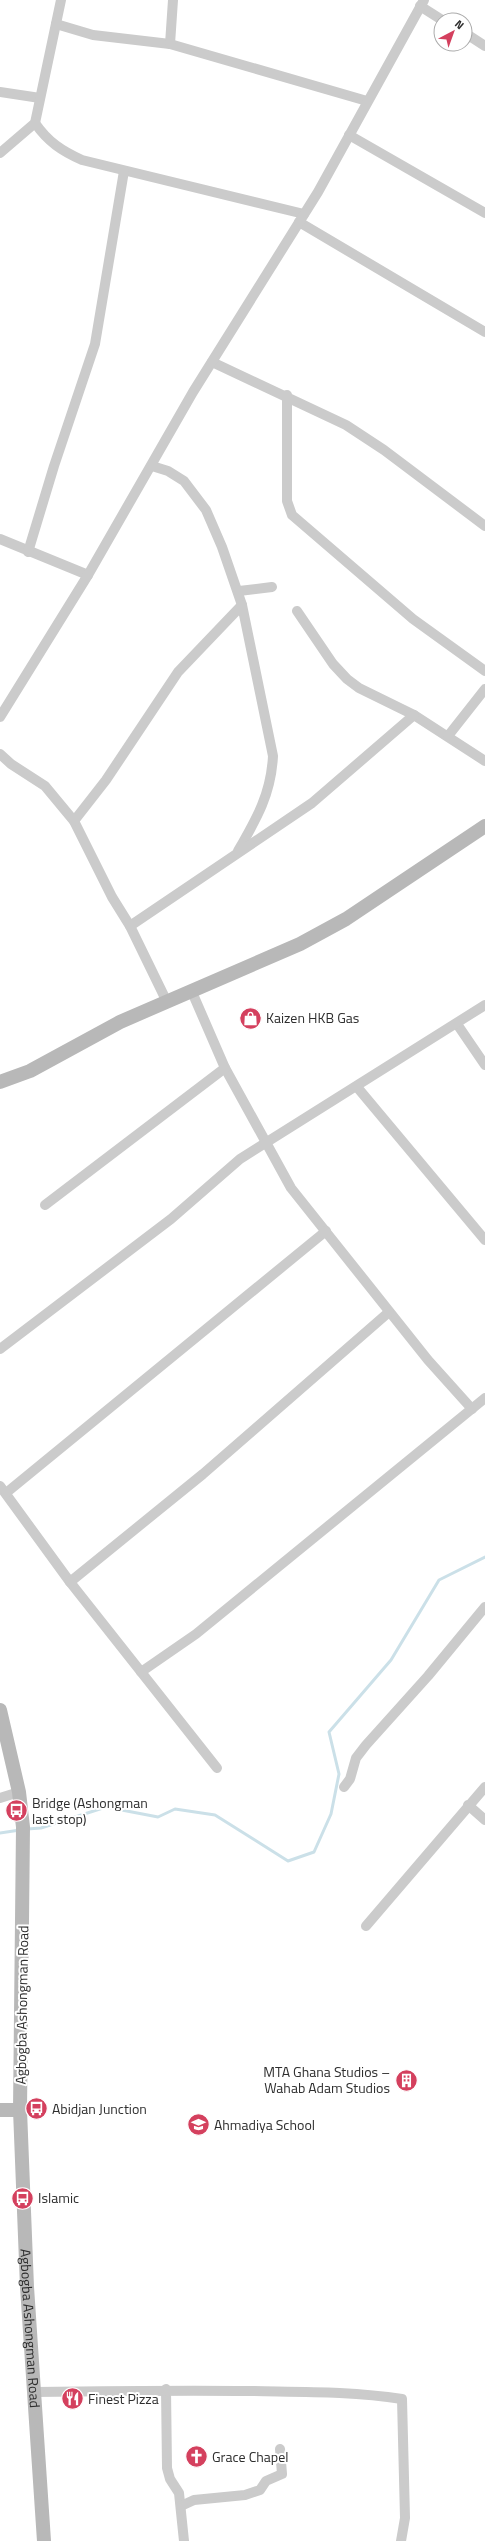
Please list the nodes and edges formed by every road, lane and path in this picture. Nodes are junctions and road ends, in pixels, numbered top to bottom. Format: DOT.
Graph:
graph roads {
  1 [pos="61,0"];
  2 [pos="172,0"];
  3 [pos="422,3"];
  4 [pos="433,12"];
  5 [pos="56,24"];
  6 [pos="473,39"];
  7 [pos="170,44"];
  8 [pos="485,46"];
  9 [pos="0,92"];
  10 [pos="40,98"];
  11 [pos="367,101"];
  12 [pos="35,123"];
  13 [pos="350,135"];
  14 [pos="0,153"];
  15 [pos="124,171"];
  16 [pos="485,213"];
  17 [pos="302,218"];
  18 [pos="485,332"];
  19 [pos="212,362"];
  20 [pos="287,396"];
  21 [pos="152,466"];
  22 [pos="485,526"];
  23 [pos="0,539"];
  24 [pos="28,552"];
  25 [pos="88,575"];
  26 [pos="272,587"];
  27 [pos="239,591"];
  28 [pos="242,605"];
  29 [pos="297,611"];
  30 [pos="485,671"];
  31 [pos="485,690"];
  32 [pos="414,715"];
  33 [pos="0,717"];
  34 [pos="448,736"];
  35 [pos="0,754"];
  36 [pos="485,761"];
  37 [pos="11,764"];
  38 [pos="0,765"];
  39 [pos="74,821"];
  40 [pos="485,826"];
  41 [pos="238,851"];
  42 [pos="130,926"];
  43 [pos="192,992"];
  44 [pos="167,1002"];
  45 [pos="485,1005"];
  46 [pos="457,1024"];
  47 [pos="485,1065"];
  48 [pos="224,1068"];
  49 [pos="0,1082"];
  50 [pos="357,1087"];
  51 [pos="266,1142"];
  52 [pos="45,1205"];
  53 [pos="326,1231"];
  54 [pos="485,1240"];
  55 [pos="389,1312"];
  56 [pos="0,1349"];
  57 [pos="485,1398"];
  58 [pos="472,1409"];
  59 [pos="3,1489"];
  60 [pos="70,1582"];
  61 [pos="485,1608"];
  62 [pos="140,1672"];
  63 [pos="0,1710"];
  64 [pos="217,1768"];
  65 [pos="344,1787"];
  66 [pos="485,1787"];
  67 [pos="18,1792"];
  68 [pos="0,1798"];
  69 [pos="468,1805"];
  70 [pos="485,1820"];
  71 [pos="366,1926"];
  72 [pos="0,2110"];
  73 [pos="20,2110"];
  74 [pos="166,2390"];
  75 [pos="34,2392"];
  76 [pos="280,2449"];
  77 [pos="182,2506"];
  78 [pos="44,2541"];
  79 [pos="184,2541"];
  80 [pos="401,2541"];
  1 -- 5 [label="street"];
  2 -- 7 [label="street"];
  3 -- 4 [label="street"];
  3 -- 11 [label="street"];
  5 -- 7 [label="street"];
  5 -- 10 [label="street"];
  6 -- 8 [label="street"];
  7 -- 11 [label="street"];
  9 -- 10 [label="street"];
  10 -- 12 [label="street"];
  11 -- 13 [label="street"];
  12 -- 14 [label="street"];
  12 -- 15 [label="street"];
  13 -- 16 [label="street"];
  13 -- 17 [label="street"];
  15 -- 17 [label="street"];
  15 -- 24 [label="street"];
  17 -- 18 [label="street"];
  17 -- 19 [label="street"];
  19 -- 20 [label="street"];
  19 -- 21 [label="street"];
  20 -- 22 [label="street"];
  20 -- 30 [label="street"];
  21 -- 25 [label="street"];
  21 -- 27 [label="street"];
  23 -- 24 [label="street"];
  24 -- 25 [label="street"];
  25 -- 33 [label="street"];
  26 -- 27 [label="street"];
  27 -- 28 [label="street"];
  28 -- 39 [label="street"];
  28 -- 41 [label="street"];
  29 -- 32 [label="street"];
  31 -- 34 [label="street"];
  32 -- 34 [label="street"];
  32 -- 41 [label="street"];
  34 -- 36 [label="street"];
  35 -- 37 [label="street"];
  37 -- 38 [label="street"];
  37 -- 39 [label="street"];
  39 -- 42 [label="street"];
  40 -- 43 [label="street"];
  41 -- 42 [label="street"];
  42 -- 44 [label="street"];
  43 -- 44 [label="street"];
  43 -- 48 [label="street"];
  44 -- 49 [label="street"];
  45 -- 46 [label="street"];
  46 -- 47 [label="street"];
  46 -- 50 [label="street"];
  48 -- 51 [label="street"];
  48 -- 52 [label="street"];
  50 -- 51 [label="street"];
  50 -- 54 [label="street"];
  51 -- 53 [label="street"];
  51 -- 56 [label="street"];
  53 -- 55 [label="street"];
  53 -- 59 [label="street"];
  55 -- 58 [label="street"];
  55 -- 60 [label="street"];
  57 -- 58 [label="street"];
  58 -- 62 [label="street"];
  59 -- 60 [label="street"];
  60 -- 62 [label="street"];
  61 -- 65 [label="street"];
  62 -- 64 [label="street"];
  63 -- 67 [label="street, Agbogba Ashongman Road"];
  66 -- 69 [label="street"];
  67 -- 68 [label="street"];
  67 -- 73 [label="street, Agbogba Ashongman Road"];
  69 -- 70 [label="street"];
  69 -- 71 [label="street"];
  72 -- 73 [label="street"];
  73 -- 75 [label="street, Agbogba Ashongman Road"];
  74 -- 75 [label="street"];
  74 -- 77 [label="street"];
  74 -- 80 [label="street"];
  75 -- 78 [label="street, Agbogba Ashongman Road"];
  76 -- 77 [label="street"];
  77 -- 79 [label="street"];
}
